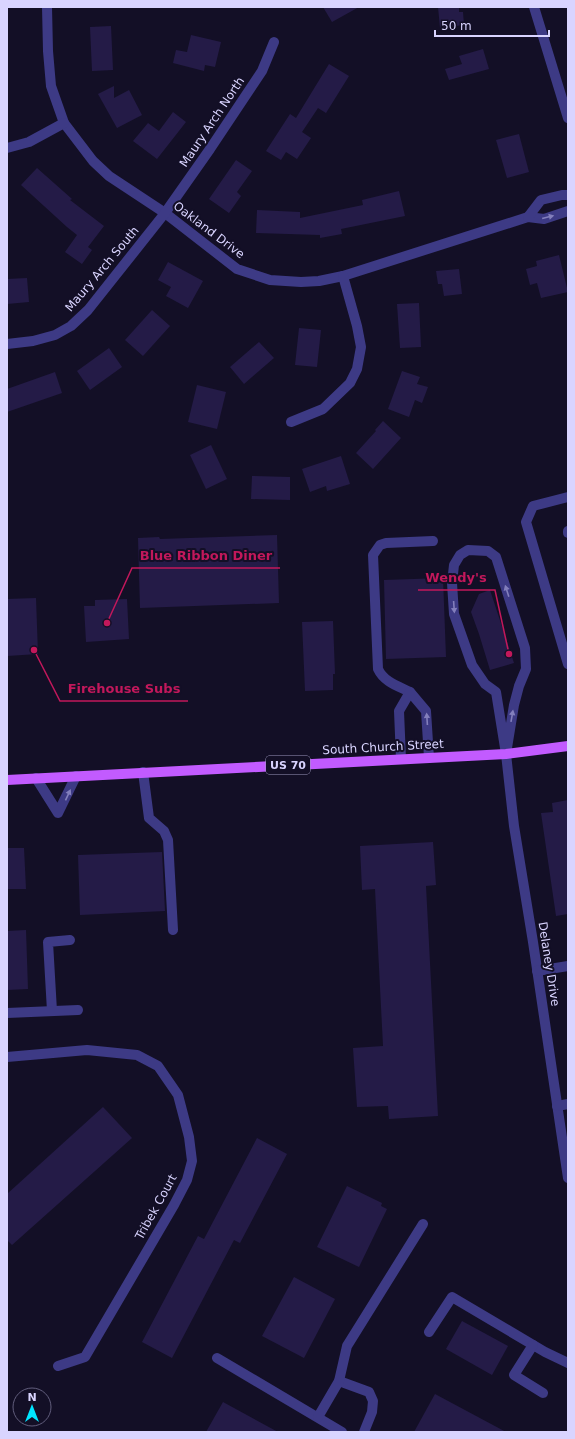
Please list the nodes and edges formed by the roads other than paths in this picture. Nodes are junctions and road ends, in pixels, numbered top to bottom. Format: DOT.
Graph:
graph roads {
  1 [pos="47,7"];
  2 [pos="534,7"];
  3 [pos="274,42"];
  4 [pos="568,118"];
  5 [pos="64,123"];
  6 [pos="7,148"];
  7 [pos="568,195"];
  8 [pos="568,211"];
  9 [pos="165,213"];
  10 [pos="528,216"];
  11 [pos="344,276"];
  12 [pos="7,344"];
  13 [pos="291,422"];
  14 [pos="568,497"];
  15 [pos="434,541"];
  16 [pos="568,664"];
  17 [pos="410,692"];
  18 [pos="568,746"];
  19 [pos="506,754"];
  20 [pos="429,758"];
  21 [pos="401,760"];
  22 [pos="143,772"];
  23 [pos="76,776"];
  24 [pos="36,778"];
  25 [pos="7,780"];
  26 [pos="173,930"];
  27 [pos="70,940"];
  28 [pos="568,966"];
  29 [pos="537,971"];
  30 [pos="78,1010"];
  31 [pos="52,1011"];
  32 [pos="7,1013"];
  33 [pos="7,1057"];
  34 [pos="568,1104"];
  35 [pos="557,1106"];
  36 [pos="568,1178"];
  37 [pos="423,1224"];
  38 [pos="429,1332"];
  39 [pos="533,1344"];
  40 [pos="217,1358"];
  41 [pos="568,1363"];
  42 [pos="58,1366"];
  43 [pos="339,1381"];
  44 [pos="543,1393"];
  45 [pos="318,1417"];
  46 [pos="342,1432"];
  47 [pos="364,1432"];
  1 -- 5 [label="street, Oakland Drive"];
  2 -- 4 [label="street"];
  3 -- 9 [label="street, Maury Arch North"];
  5 -- 6 [label="street"];
  5 -- 9 [label="street, Oakland Drive"];
  7 -- 10 [label="street"];
  10 -- 8 [label="street, Oakland Drive, one-way"];
  9 -- 11 [label="street, Oakland Drive"];
  9 -- 12 [label="street, Maury Arch South"];
  10 -- 11 [label="street, Oakland Drive"];
  11 -- 13 [label="street"];
  14 -- 16 [label="street"];
  15 -- 17 [label="street"];
  20 -- 17 [label="street, one-way"];
  17 -- 21 [label="street"];
  18 -- 19 [label="main road, South Church Street / US 70"];
  19 -- 19 [label="street, one-way"];
  19 -- 20 [label="main road, South Church Street / US 70"];
  19 -- 29 [label="street, Delaney Drive"];
  20 -- 21 [label="main road, South Church Street / US 70"];
  21 -- 22 [label="main road, South Church Street / US 70"];
  22 -- 23 [label="main road, South Church Street / US 70"];
  22 -- 26 [label="street"];
  23 -- 24 [label="main road, South Church Street / US 70"];
  24 -- 23 [label="street, one-way"];
  24 -- 25 [label="main road, South Church Street / US 70"];
  27 -- 31 [label="street"];
  28 -- 29 [label="street"];
  29 -- 35 [label="street, Delaney Drive"];
  30 -- 31 [label="street"];
  31 -- 32 [label="street"];
  33 -- 42 [label="street, Tribek Court"];
  34 -- 35 [label="street"];
  35 -- 36 [label="street, Delaney Drive"];
  37 -- 43 [label="street"];
  38 -- 39 [label="street"];
  39 -- 41 [label="street"];
  39 -- 44 [label="street"];
  40 -- 45 [label="street"];
  43 -- 45 [label="street"];
  43 -- 47 [label="street"];
  45 -- 46 [label="street"];
}
